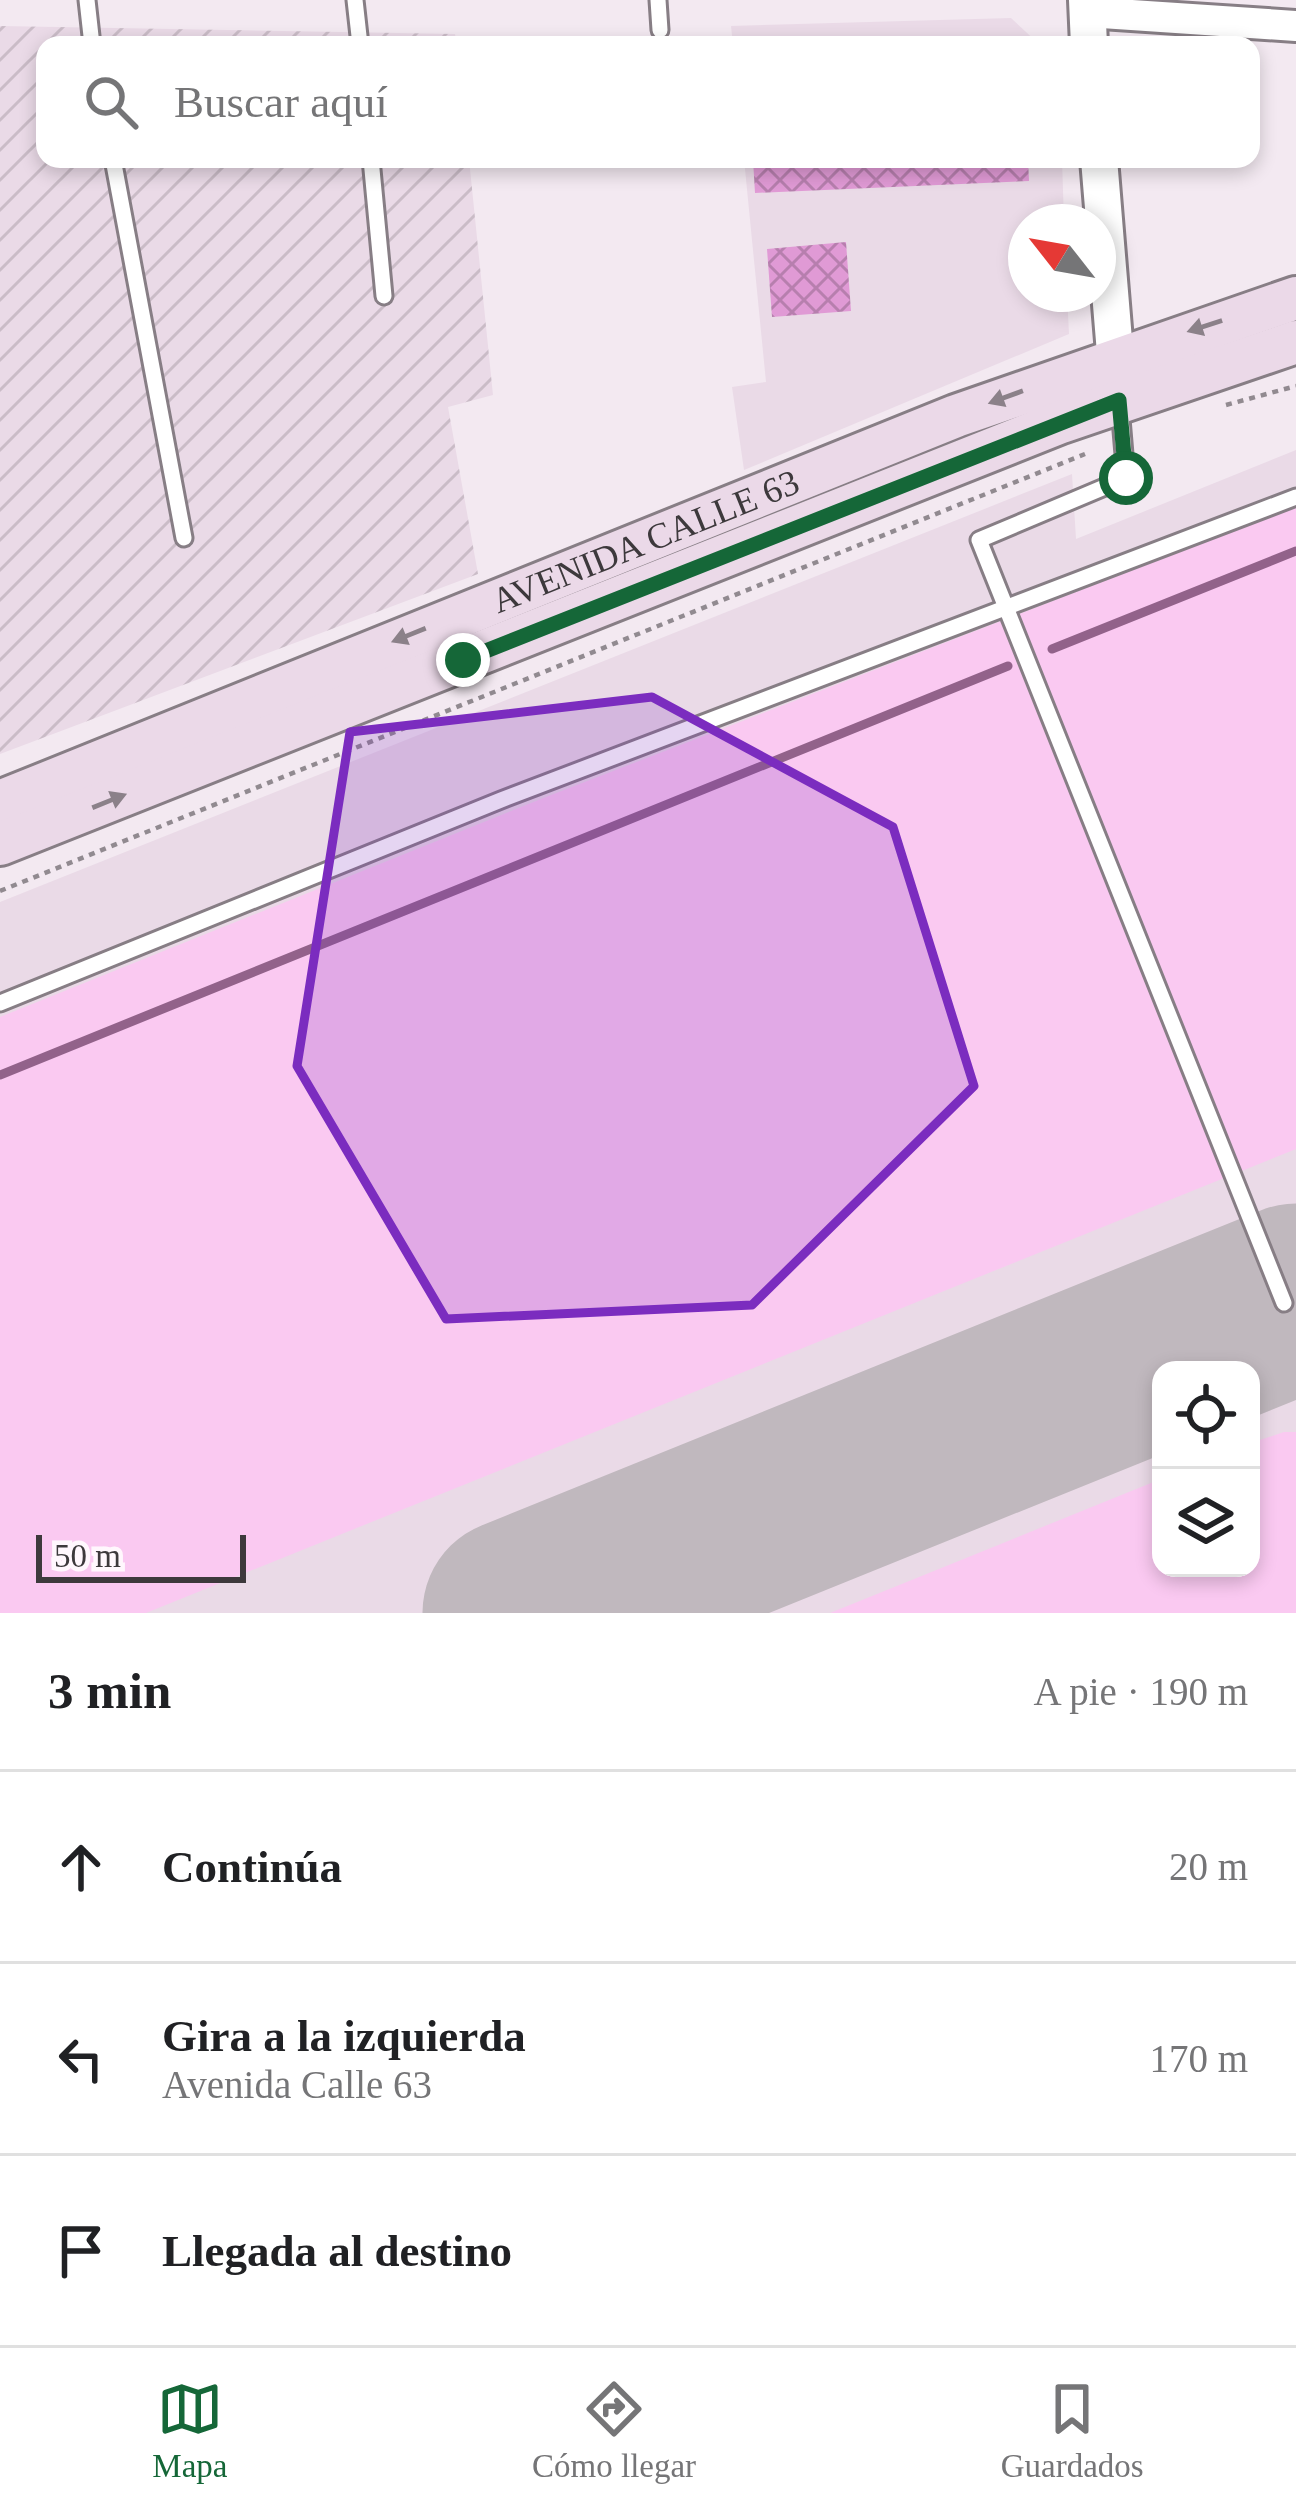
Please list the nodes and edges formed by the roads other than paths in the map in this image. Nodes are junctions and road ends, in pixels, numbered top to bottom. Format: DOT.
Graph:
graph roads {
  1 [pos="87,0"];
  2 [pos="355,0"];
  3 [pos="658,0"];
  4 [pos="1087,19"];
  5 [pos="1296,26"];
  6 [pos="660,30"];
  7 [pos="91,36"];
  8 [pos="359,36"];
  9 [pos="115,168"];
  10 [pos="372,168"];
  11 [pos="1100,168"];
  12 [pos="384,296"];
  13 [pos="1296,298"];
  14 [pos="1296,343"];
  15 [pos="1115,356"];
  16 [pos="1122,420"];
  17 [pos="1296,496"];
  18 [pos="184,538"];
  19 [pos="1007,608"];
  20 [pos="0,802"];
  21 [pos="0,844"];
  22 [pos="0,1003"];
  23 [pos="1284,1303"];
  1 -- 7 [label="lane"];
  2 -- 8 [label="lane"];
  3 -- 6 [label="lane"];
  4 -- 5 [label="street"];
  9 -- 18 [label="lane"];
  10 -- 12 [label="lane"];
  11 -- 15 [label="street"];
  13 -- 15 [label="main road, AVENIDA CALLE 63, one-way"];
  14 -- 16 [label="main road, AVENIDA CALLE 63"];
  15 -- 16 [label="street"];
  15 -- 20 [label="main road, AVENIDA CALLE 63, one-way"];
  16 -- 19 [label="lane"];
  21 -- 16 [label="main road, AVENIDA CALLE 63, one-way"];
  17 -- 19 [label="lane"];
  19 -- 22 [label="lane"];
  19 -- 23 [label="lane"];
}
